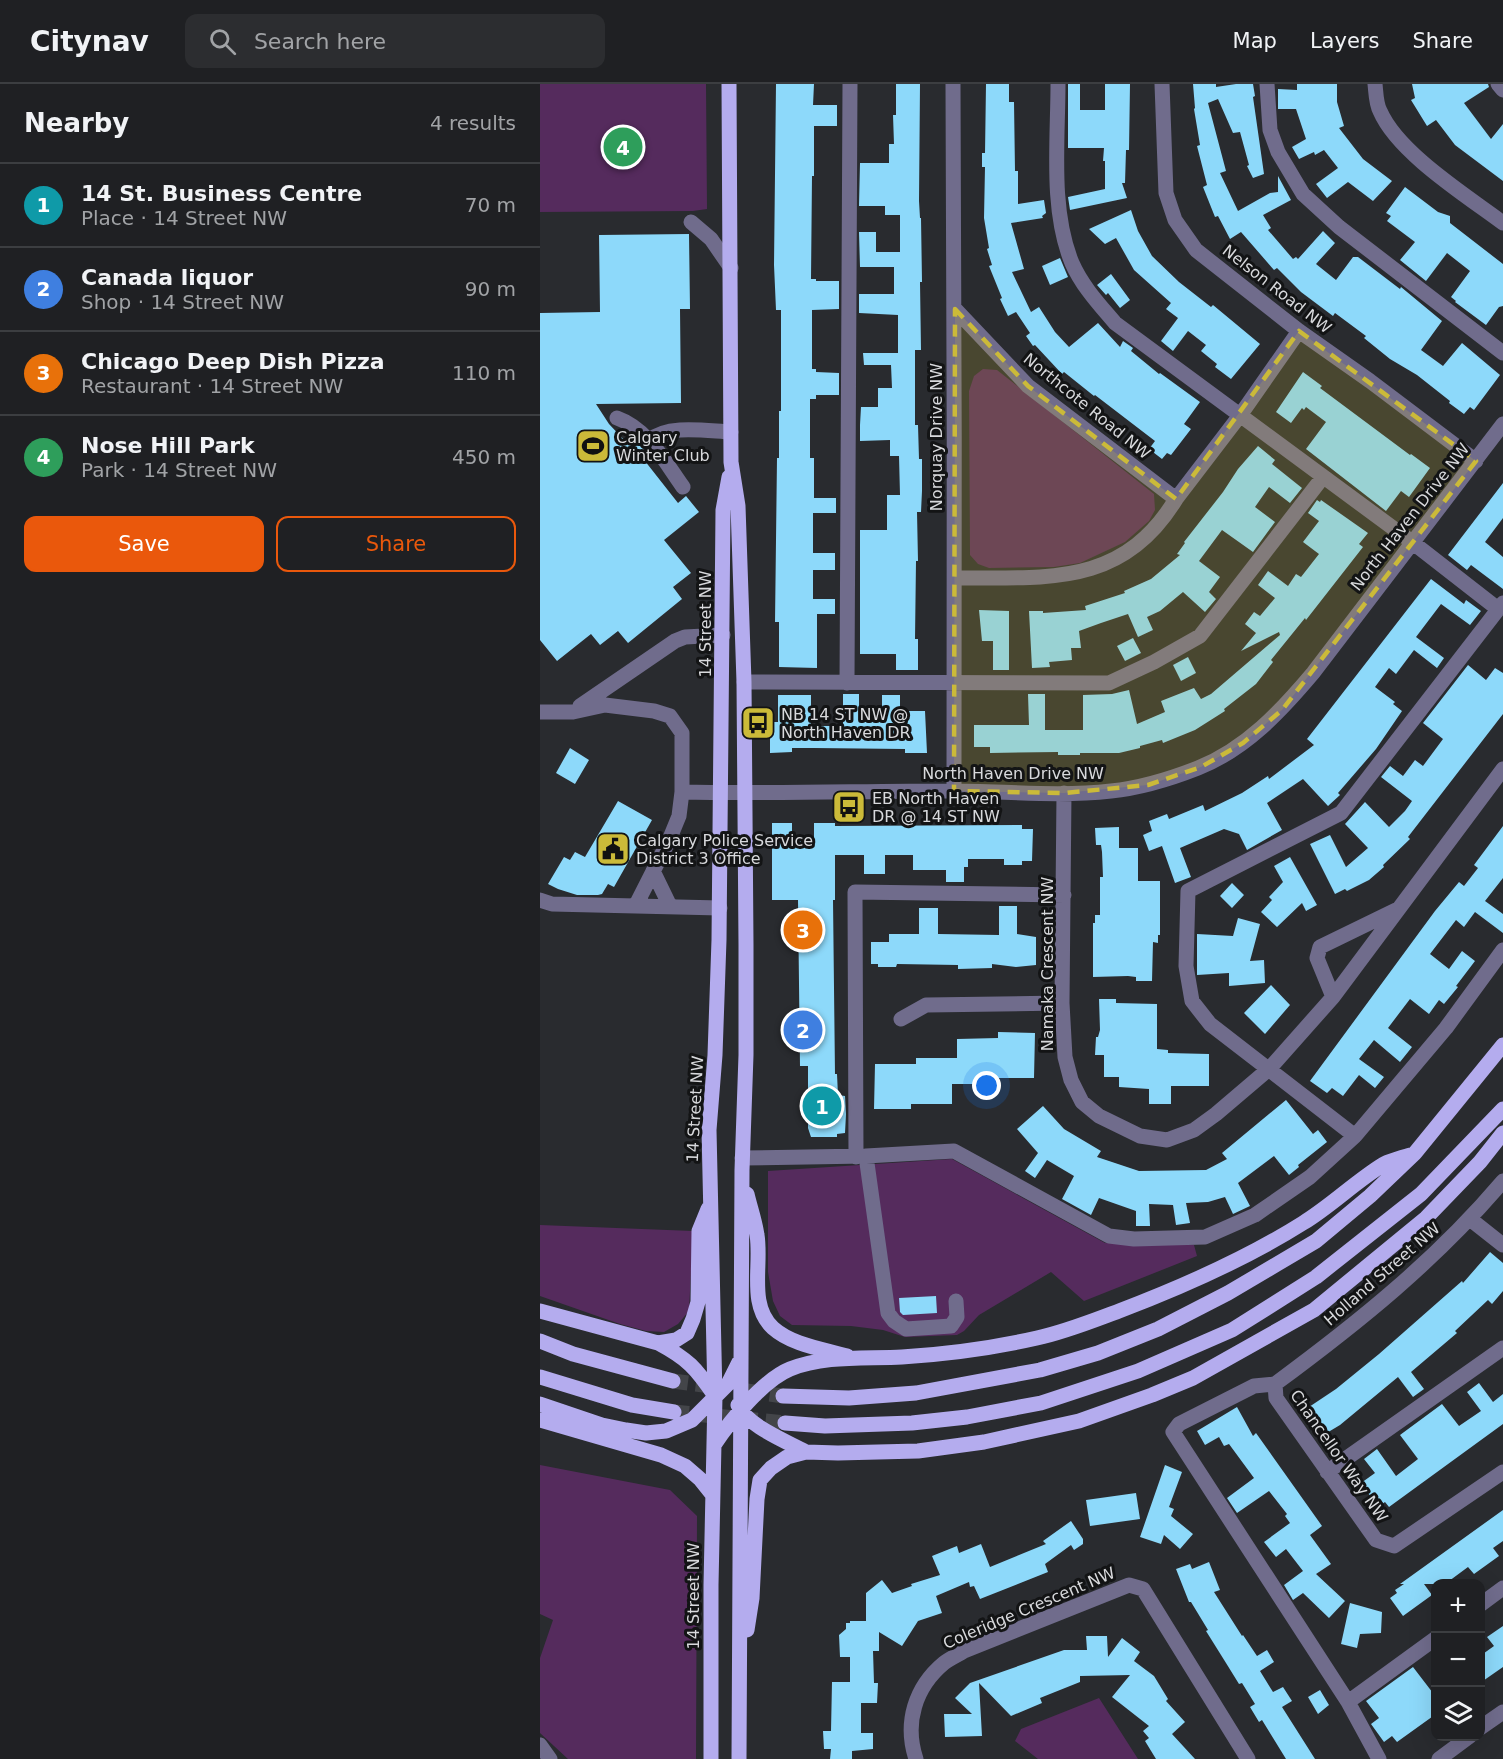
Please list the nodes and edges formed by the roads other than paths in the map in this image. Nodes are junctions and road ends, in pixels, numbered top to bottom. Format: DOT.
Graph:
graph roads {
  1 [pos="729,84"];
  2 [pos="850,84"];
  3 [pos="953,84"];
  4 [pos="1058,84"];
  5 [pos="1162,84"];
  6 [pos="1267,84"];
  7 [pos="1375,84"];
  8 [pos="1498,84"];
  9 [pos="1503,90"];
  10 [pos="691,222"];
  11 [pos="1503,224"];
  12 [pos="731,268"];
  13 [pos="955,309"];
  14 [pos="1299,331"];
  15 [pos="1503,353"];
  16 [pos="1241,414"];
  17 [pos="617,418"];
  18 [pos="1503,424"];
  19 [pos="731,432"];
  20 [pos="650,440"];
  21 [pos="1476,461"];
  22 [pos="731,462"];
  23 [pos="1323,477"];
  24 [pos="683,487"];
  25 [pos="1176,498"];
  26 [pos="1412,542"];
  27 [pos="955,578"];
  28 [pos="1501,606"];
  29 [pos="723,635"];
  30 [pos="744,682"];
  31 [pos="847,683"];
  32 [pos="954,684"];
  33 [pos="540,712"];
  34 [pos="573,712"];
  35 [pos="1503,769"];
  36 [pos="954,791"];
  37 [pos="682,792"];
  38 [pos="721,793"];
  39 [pos="744,793"];
  40 [pos="1064,793"];
  41 [pos="653,871"];
  42 [pos="1064,895"];
  43 [pos="540,900"];
  44 [pos="636,905"];
  45 [pos="670,906"];
  46 [pos="720,908"];
  47 [pos="1399,908"];
  48 [pos="1503,950"];
  49 [pos="1333,997"];
  50 [pos="1062,1003"];
  51 [pos="901,1019"];
  52 [pos="1503,1045"];
  53 [pos="1270,1068"];
  54 [pos="1503,1109"];
  55 [pos="1503,1133"];
  56 [pos="1355,1136"];
  57 [pos="1415,1153"];
  58 [pos="861,1156"];
  59 [pos="742,1164"];
  60 [pos="1503,1181"];
  61 [pos="710,1203"];
  62 [pos="1470,1219"];
  63 [pos="1503,1245"];
  64 [pos="956,1301"];
  65 [pos="540,1311"];
  66 [pos="540,1341"];
  67 [pos="658,1343"];
  68 [pos="1503,1348"];
  69 [pos="714,1355"];
  70 [pos="742,1357"];
  71 [pos="858,1359"];
  72 [pos="540,1377"];
  73 [pos="673,1381"];
  74 [pos="728,1384"];
  75 [pos="1275,1384"];
  76 [pos="715,1396"];
  77 [pos="783,1396"];
  78 [pos="540,1404"];
  79 [pos="740,1410"];
  80 [pos="674,1412"];
  81 [pos="540,1420"];
  82 [pos="729,1423"];
  83 [pos="785,1423"];
  84 [pos="740,1444"];
  85 [pos="714,1445"];
  86 [pos="806,1452"];
  87 [pos="1327,1472"];
  88 [pos="1503,1472"];
  89 [pos="712,1494"];
  90 [pos="1503,1588"];
  91 [pos="1485,1601"];
  92 [pos="1431,1642"];
  93 [pos="739,1686"];
  94 [pos="1348,1702"];
  95 [pos="1503,1712"];
  96 [pos="1485,1725"];
  97 [pos="1464,1741"];
  98 [pos="540,1745"];
  99 [pos="550,1759"];
  100 [pos="711,1759"];
  101 [pos="739,1759"];
  102 [pos="916,1759"];
  103 [pos="1248,1759"];
  104 [pos="1379,1759"];
  105 [pos="1439,1759"];
  1 -- 12 [label="main road, 14 Street NW"];
  2 -- 31 [label="street"];
  3 -- 13 [label="street, Norquay Drive NW"];
  4 -- 16 [label="street"];
  5 -- 14 [label="street, Nelson Road NW"];
  6 -- 15 [label="street"];
  7 -- 11 [label="street"];
  8 -- 9 [label="street"];
  10 -- 12 [label="street"];
  12 -- 19 [label="main road, 14 Street NW"];
  13 -- 25 [label="street, Northcote Road NW"];
  13 -- 27 [label="street, Norquay Drive NW"];
  14 -- 16 [label="street"];
  14 -- 21 [label="street, Nelson Road NW"];
  16 -- 23 [label="street"];
  16 -- 25 [label="street"];
  17 -- 20 [label="street"];
  18 -- 21 [label="street, North Haven Drive NW"];
  19 -- 20 [label="street"];
  19 -- 22 [label="main road, 14 Street NW"];
  20 -- 24 [label="street"];
  21 -- 26 [label="street, North Haven Drive NW"];
  22 -- 29 [label="main road, 14 Street NW"];
  22 -- 30 [label="main road, 14 Street NW"];
  23 -- 26 [label="street"];
  23 -- 32 [label="street"];
  25 -- 27 [label="street"];
  26 -- 28 [label="street"];
  26 -- 40 [label="street, North Haven Drive NW"];
  27 -- 32 [label="street, Norquay Drive NW"];
  28 -- 53 [label="street"];
  29 -- 34 [label="street"];
  29 -- 38 [label="main road, 14 Street NW"];
  30 -- 31 [label="street"];
  30 -- 39 [label="main road, 14 Street NW"];
  31 -- 32 [label="street"];
  32 -- 36 [label="street, Norquay Drive NW"];
  33 -- 34 [label="street"];
  34 -- 37 [label="street"];
  35 -- 47 [label="street, Namaka Crescent NW"];
  36 -- 39 [label="street, North Haven Drive NW"];
  36 -- 40 [label="street, North Haven Drive NW"];
  37 -- 38 [label="street, North Haven Drive NW"];
  37 -- 41 [label="street"];
  38 -- 39 [label="street, North Haven Drive NW"];
  38 -- 46 [label="main road, 14 Street NW"];
  39 -- 59 [label="main road, 14 Street NW"];
  40 -- 42 [label="street, Namaka Crescent NW"];
  41 -- 44 [label="street"];
  41 -- 45 [label="street"];
  42 -- 50 [label="street, Namaka Crescent NW"];
  42 -- 58 [label="street"];
  43 -- 44 [label="street"];
  44 -- 45 [label="street"];
  45 -- 46 [label="street"];
  46 -- 61 [label="main road, 14 Street NW"];
  47 -- 49 [label="street, Namaka Crescent NW"];
  47 -- 49 [label="street, Namaka Crescent NW"];
  48 -- 56 [label="street"];
  49 -- 53 [label="street, Namaka Crescent NW"];
  50 -- 51 [label="street"];
  50 -- 53 [label="street, Namaka Crescent NW"];
  52 -- 57 [label="main road"];
  53 -- 56 [label="street"];
  54 -- 83 [label="main road"];
  55 -- 86 [label="main road"];
  56 -- 58 [label="street"];
  57 -- 71 [label="main road"];
  57 -- 77 [label="main road"];
  58 -- 59 [label="street"];
  58 -- 64 [label="street"];
  59 -- 70 [label="main road, 14 Street NW"];
  59 -- 71 [label="main road"];
  60 -- 62 [label="street, Holland Street NW"];
  61 -- 67 [label="main road"];
  61 -- 69 [label="main road, 14 Street NW"];
  62 -- 63 [label="street"];
  62 -- 75 [label="street, Holland Street NW"];
  65 -- 67 [label="main road"];
  66 -- 73 [label="main road"];
  67 -- 76 [label="main road"];
  68 -- 87 [label="street"];
  69 -- 74 [label="main road"];
  69 -- 76 [label="main road, 14 Street NW"];
  70 -- 74 [label="main road"];
  70 -- 79 [label="main road, 14 Street NW"];
  71 -- 79 [label="main road"];
  72 -- 80 [label="main road"];
  74 -- 76 [label="main road"];
  74 -- 79 [label="main road"];
  75 -- 87 [label="street, Chancellor Way NW"];
  75 -- 94 [label="street"];
  76 -- 78 [label="main road"];
  76 -- 82 [label="main road"];
  76 -- 85 [label="main road, 14 Street NW"];
  79 -- 82 [label="main road"];
  79 -- 84 [label="main road, 14 Street NW"];
  79 -- 86 [label="main road"];
  81 -- 89 [label="main road"];
  82 -- 84 [label="main road"];
  82 -- 85 [label="main road"];
  84 -- 93 [label="main road, 14 Street NW"];
  85 -- 89 [label="main road, 14 Street NW"];
  86 -- 93 [label="main road"];
  87 -- 88 [label="street, Chancellor Way NW"];
  89 -- 100 [label="main road, 14 Street NW"];
  90 -- 91 [label="street"];
  92 -- 94 [label="street"];
  93 -- 101 [label="main road, 14 Street NW"];
  94 -- 104 [label="street"];
  95 -- 96 [label="street"];
  97 -- 105 [label="street"];
  98 -- 99 [label="street"];
  102 -- 103 [label="street, Coleridge Crescent NW"];
}
